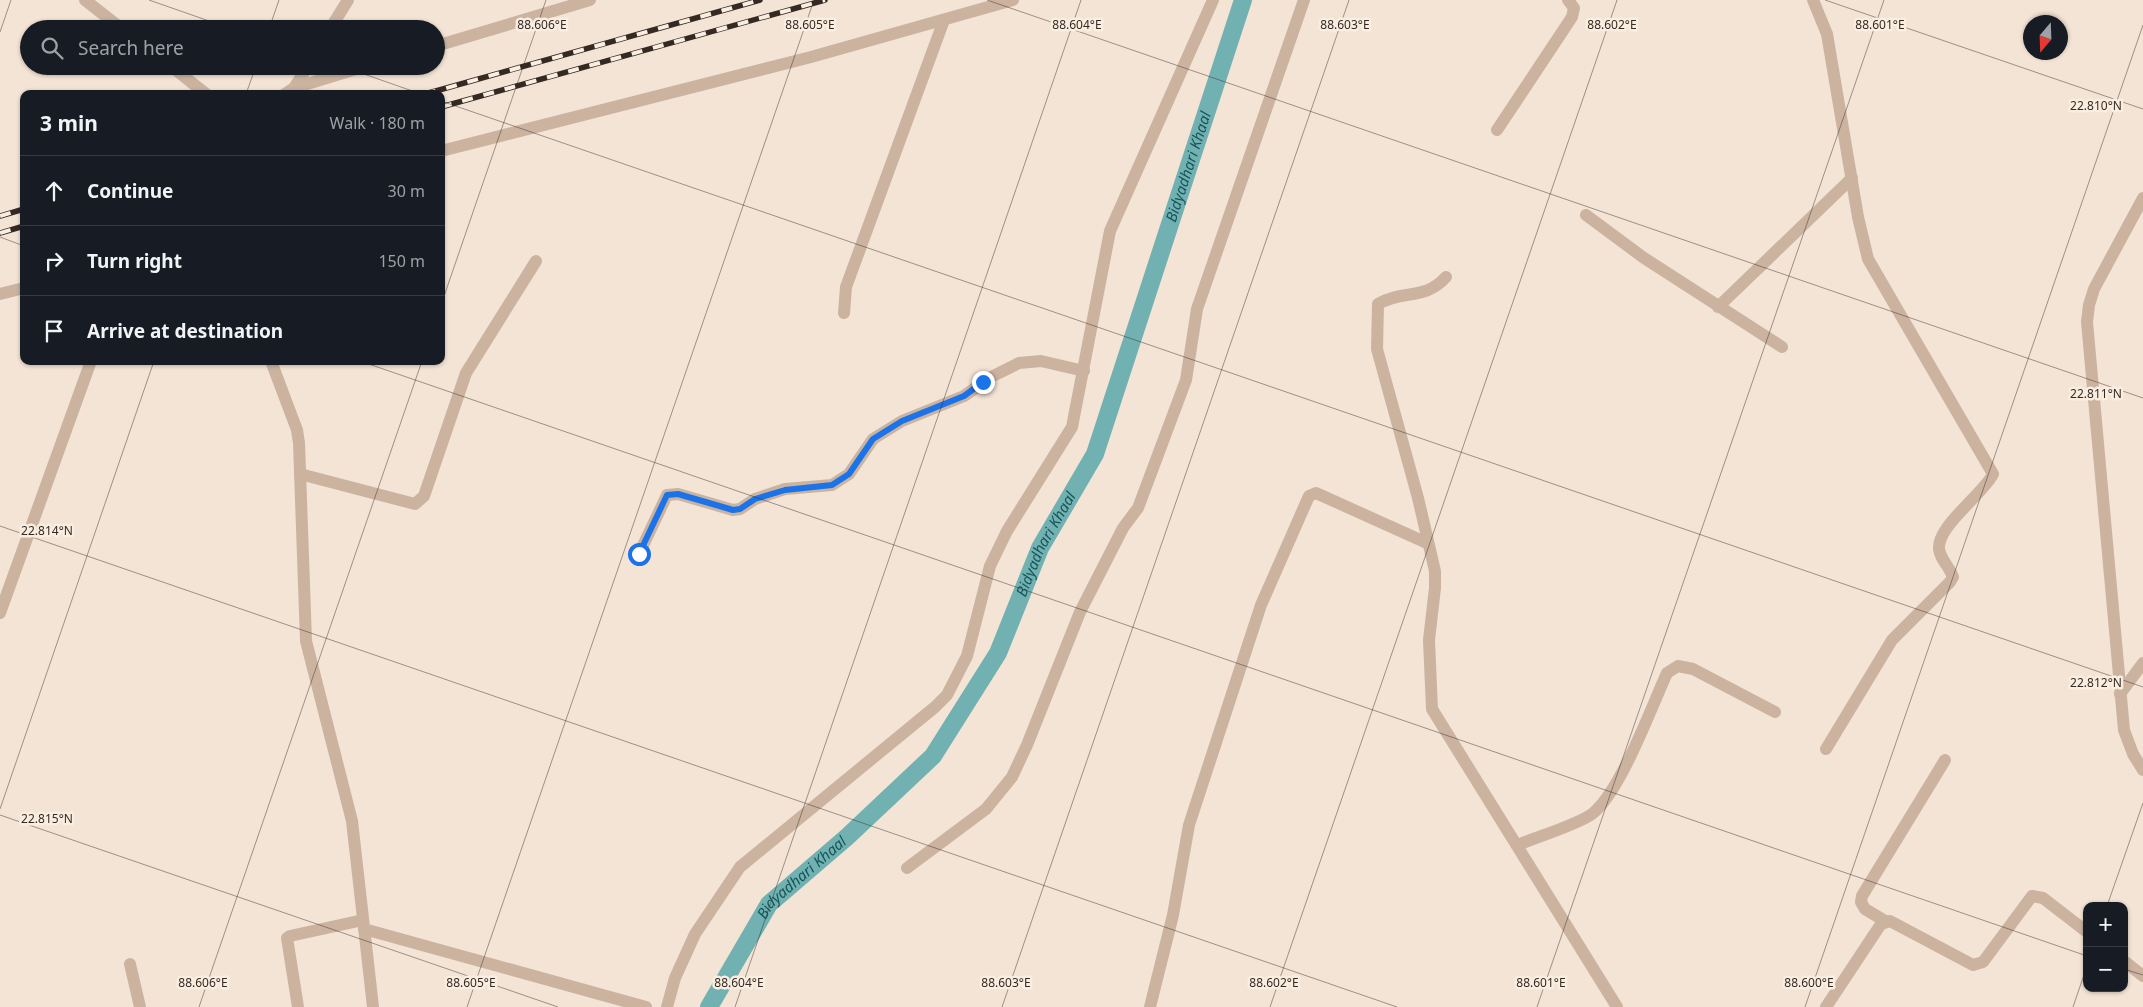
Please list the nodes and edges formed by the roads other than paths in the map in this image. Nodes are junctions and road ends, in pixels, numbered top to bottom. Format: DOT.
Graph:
graph roads {
  1 [pos="85,0"];
  2 [pos="348,0"];
  3 [pos="590,0"];
  4 [pos="1014,0"];
  5 [pos="1213,0"];
  6 [pos="1304,0"];
  7 [pos="1568,0"];
  8 [pos="1813,0"];
  9 [pos="111,20"];
  10 [pos="336,20"];
  11 [pos="944,20"];
  12 [pos="445,43"];
  13 [pos="182,75"];
  14 [pos="302,75"];
  15 [pos="339,75"];
  16 [pos="201,90"];
  17 [pos="291,90"];
  18 [pos="293,90"];
  19 [pos="1497,130"];
  20 [pos="445,150"];
  21 [pos="1852,178"];
  22 [pos="2143,198"];
  23 [pos="1586,215"];
  24 [pos="536,262"];
  25 [pos="1446,277"];
  26 [pos="20,289"];
  27 [pos="0,294"];
  28 [pos="1718,307"];
  29 [pos="844,313"];
  30 [pos="1782,346"];
  31 [pos="90,365"];
  32 [pos="273,365"];
  33 [pos="1084,371"];
  34 [pos="300,474"];
  35 [pos="1427,543"];
  36 [pos="639,554"];
  37 [pos="0,613"];
  38 [pos="2143,663"];
  39 [pos="2120,694"];
  40 [pos="1775,712"];
  41 [pos="1826,749"];
  42 [pos="1945,760"];
  43 [pos="2143,770"];
  44 [pos="1518,845"];
  45 [pos="906,868"];
  46 [pos="1885,921"];
  47 [pos="364,924"];
  48 [pos="2083,929"];
  49 [pos="130,964"];
  50 [pos="2128,964"];
  51 [pos="2143,976"];
  52 [pos="140,1007"];
  53 [pos="298,1007"];
  54 [pos="373,1007"];
  55 [pos="646,1007"];
  56 [pos="667,1007"];
  57 [pos="1150,1007"];
  58 [pos="1618,1007"];
  59 [pos="1826,1007"];
  1 -- 9 [label="street"];
  2 -- 10 [label="street"];
  3 -- 12 [label="street"];
  4 -- 11 [label="street"];
  5 -- 33 [label="street"];
  6 -- 45 [label="street"];
  7 -- 19 [label="street"];
  8 -- 21 [label="street"];
  11 -- 20 [label="street"];
  11 -- 29 [label="street"];
  13 -- 16 [label="street"];
  14 -- 17 [label="street"];
  15 -- 18 [label="street"];
  21 -- 28 [label="street"];
  21 -- 41 [label="street"];
  22 -- 39 [label="street"];
  23 -- 28 [label="street"];
  24 -- 34 [label="street"];
  25 -- 35 [label="street"];
  26 -- 27 [label="street"];
  28 -- 30 [label="street"];
  31 -- 37 [label="street"];
  32 -- 34 [label="street"];
  33 -- 36 [label="street"];
  33 -- 56 [label="street"];
  34 -- 47 [label="street"];
  35 -- 44 [label="street"];
  35 -- 57 [label="street"];
  38 -- 39 [label="street"];
  39 -- 43 [label="street"];
  40 -- 44 [label="street"];
  42 -- 46 [label="street"];
  44 -- 58 [label="street"];
  46 -- 48 [label="street"];
  46 -- 59 [label="street"];
  47 -- 53 [label="street"];
  47 -- 54 [label="street"];
  47 -- 55 [label="street"];
  49 -- 52 [label="street"];
  50 -- 51 [label="street"];
}
